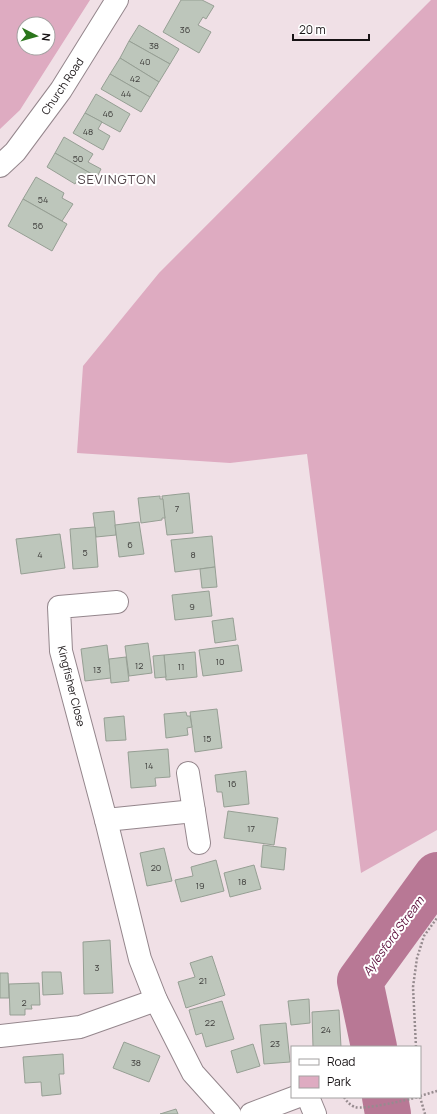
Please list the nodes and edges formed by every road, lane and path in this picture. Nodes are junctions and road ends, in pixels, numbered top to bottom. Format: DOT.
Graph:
graph roads {
  1 [pos="116,0"];
  2 [pos="0,166"];
  3 [pos="117,602"];
  4 [pos="188,773"];
  5 [pos="194,811"];
  6 [pos="106,820"];
  7 [pos="199,843"];
  8 [pos="437,918"];
  9 [pos="156,1000"];
  10 [pos="0,1036"];
  11 [pos="416,1046"];
  12 [pos="437,1091"];
  13 [pos="421,1096"];
  14 [pos="293,1098"];
  15 [pos="308,1098"];
  16 [pos="345,1098"];
  17 [pos="416,1098"];
  18 [pos="419,1098"];
  19 [pos="230,1114"];
  20 [pos="251,1114"];
  21 [pos="315,1114"];
  22 [pos="425,1114"];
  1 -- 2 [label="street, Church Road"];
  3 -- 6 [label="street, Kingfisher Close"];
  4 -- 5 [label="street"];
  5 -- 6 [label="street"];
  5 -- 7 [label="street"];
  6 -- 9 [label="street, Kingfisher Close"];
  8 -- 11 [label="path"];
  9 -- 10 [label="street"];
  9 -- 19 [label="street, Kingfisher Close"];
  12 -- 13 [label="path"];
  14 -- 20 [label="street"];
  15 -- 21 [label="street"];
  16 -- 17 [label="path"];
  18 -- 22 [label="path"];
}
